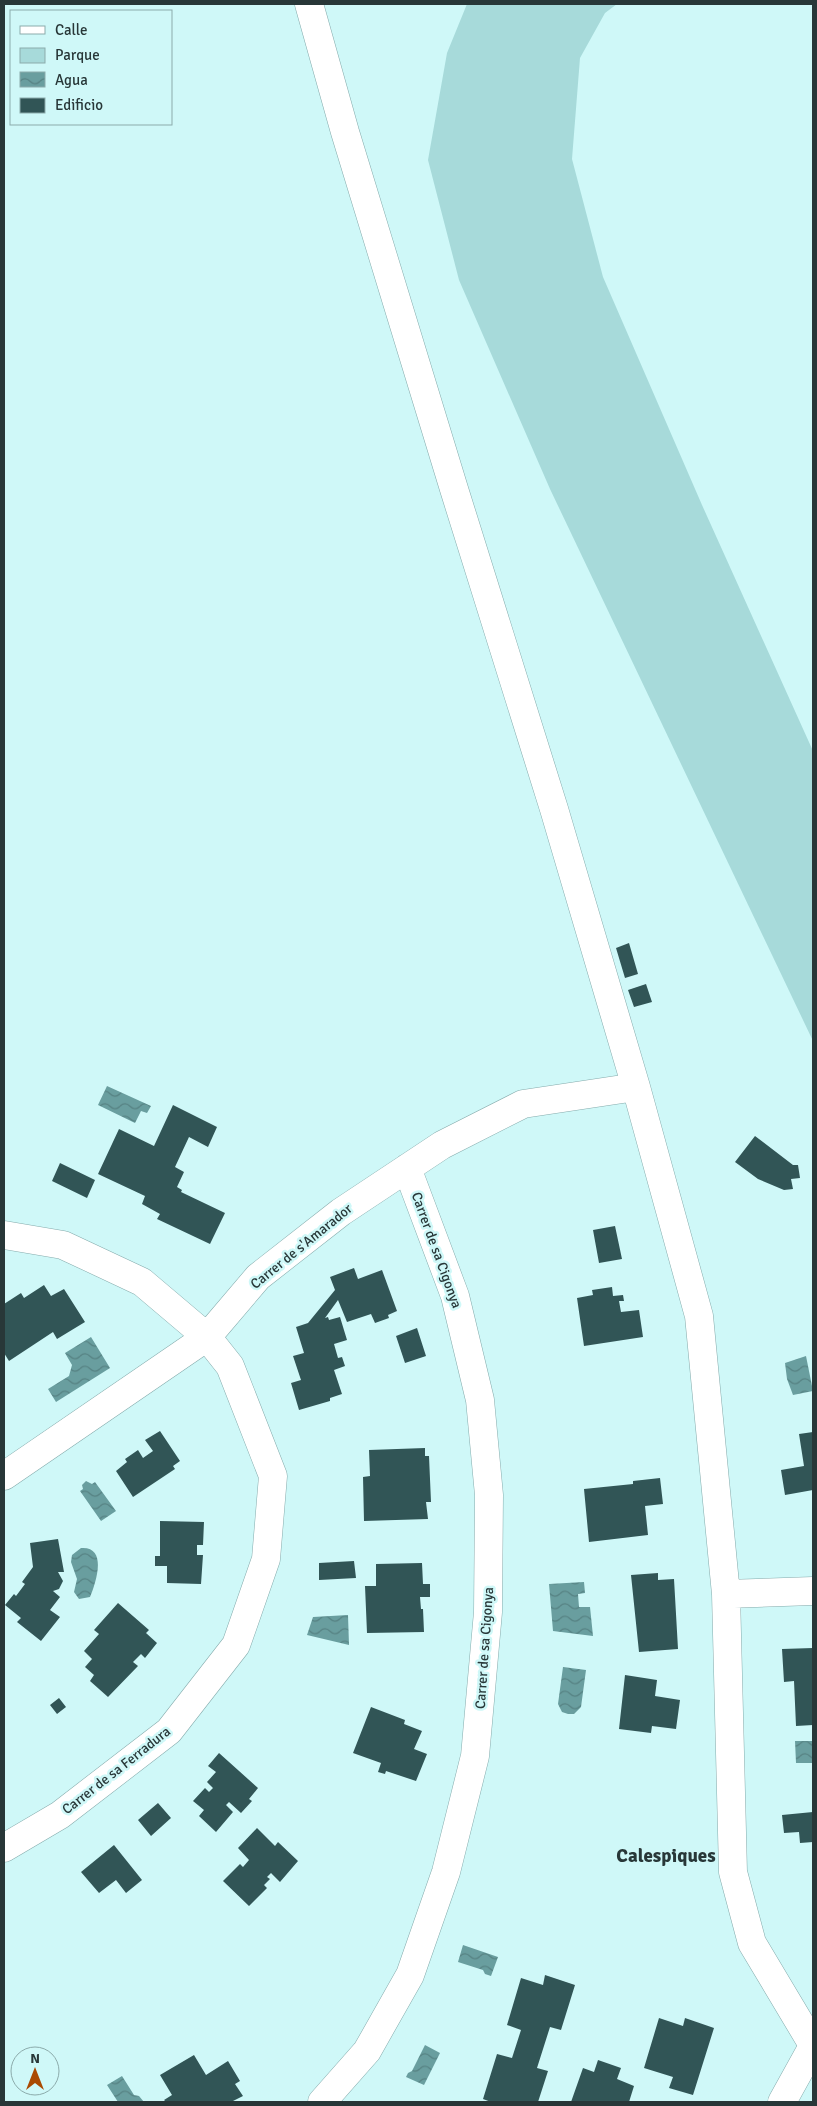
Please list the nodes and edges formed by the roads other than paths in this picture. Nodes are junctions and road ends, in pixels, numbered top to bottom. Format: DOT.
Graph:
graph roads {
  1 [pos="309,4"];
  2 [pos="636,1087"];
  3 [pos="407,1168"];
  4 [pos="4,1235"];
  5 [pos="207,1337"];
  6 [pos="4,1476"];
  7 [pos="813,1590"];
  8 [pos="726,1594"];
  9 [pos="4,1848"];
  10 [pos="813,2046"];
  11 [pos="322,2102"];
  12 [pos="782,2102"];
  1 -- 2 [label="street"];
  2 -- 3 [label="street, Carrer de s'Amarador"];
  2 -- 8 [label="street"];
  3 -- 5 [label="street, Carrer de s'Amarador"];
  3 -- 11 [label="street, Carrer de sa Cigonya"];
  4 -- 5 [label="street, Carrer de sa Ferradura"];
  5 -- 6 [label="street, Carrer de s'Amarador"];
  5 -- 9 [label="street, Carrer de sa Ferradura"];
  7 -- 8 [label="street"];
  8 -- 10 [label="street"];
  10 -- 12 [label="street"];
}
